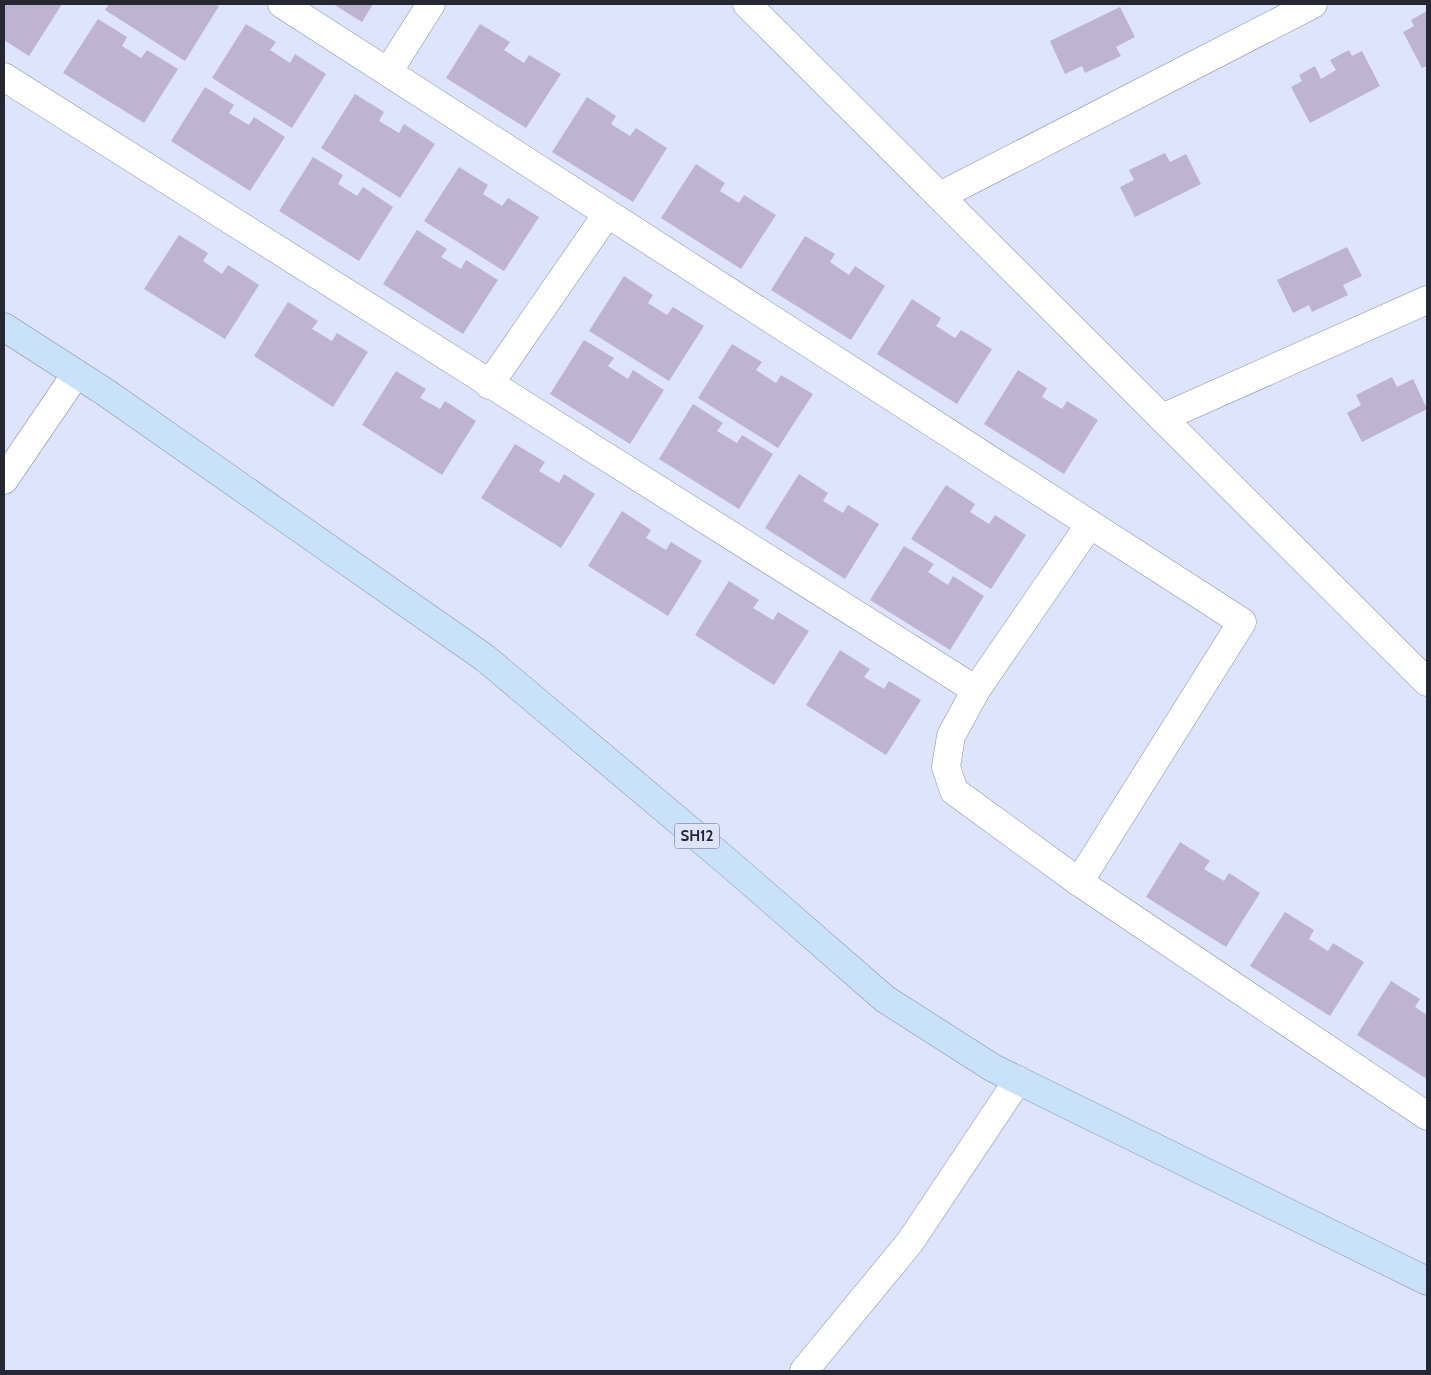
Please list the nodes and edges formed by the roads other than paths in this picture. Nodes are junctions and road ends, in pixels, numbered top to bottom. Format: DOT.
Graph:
graph roads {
  1 [pos="282,4"];
  2 [pos="431,4"];
  3 [pos="747,4"];
  4 [pos="1306,5"];
  5 [pos="388,72"];
  6 [pos="4,77"];
  7 [pos="940,196"];
  8 [pos="607,214"];
  9 [pos="1427,300"];
  10 [pos="4,327"];
  11 [pos="76,374"];
  12 [pos="490,385"];
  13 [pos="1162,418"];
  14 [pos="4,480"];
  15 [pos="1090,524"];
  16 [pos="1427,682"];
  17 [pos="976,690"];
  18 [pos="1079,882"];
  19 [pos="1018,1080"];
  20 [pos="1427,1116"];
  21 [pos="1427,1281"];
  22 [pos="804,1371"];
  1 -- 5 [label="street"];
  2 -- 5 [label="street"];
  3 -- 7 [label="street"];
  4 -- 7 [label="street"];
  5 -- 8 [label="street"];
  6 -- 12 [label="street"];
  7 -- 13 [label="street"];
  8 -- 12 [label="street"];
  8 -- 15 [label="street"];
  9 -- 13 [label="street"];
  10 -- 11 [label="main road, SH12"];
  11 -- 14 [label="street"];
  11 -- 19 [label="main road, SH12"];
  12 -- 17 [label="street"];
  13 -- 16 [label="street"];
  15 -- 17 [label="street"];
  15 -- 18 [label="street"];
  17 -- 18 [label="street"];
  18 -- 20 [label="street"];
  19 -- 21 [label="main road, SH12"];
  19 -- 22 [label="street"];
}
